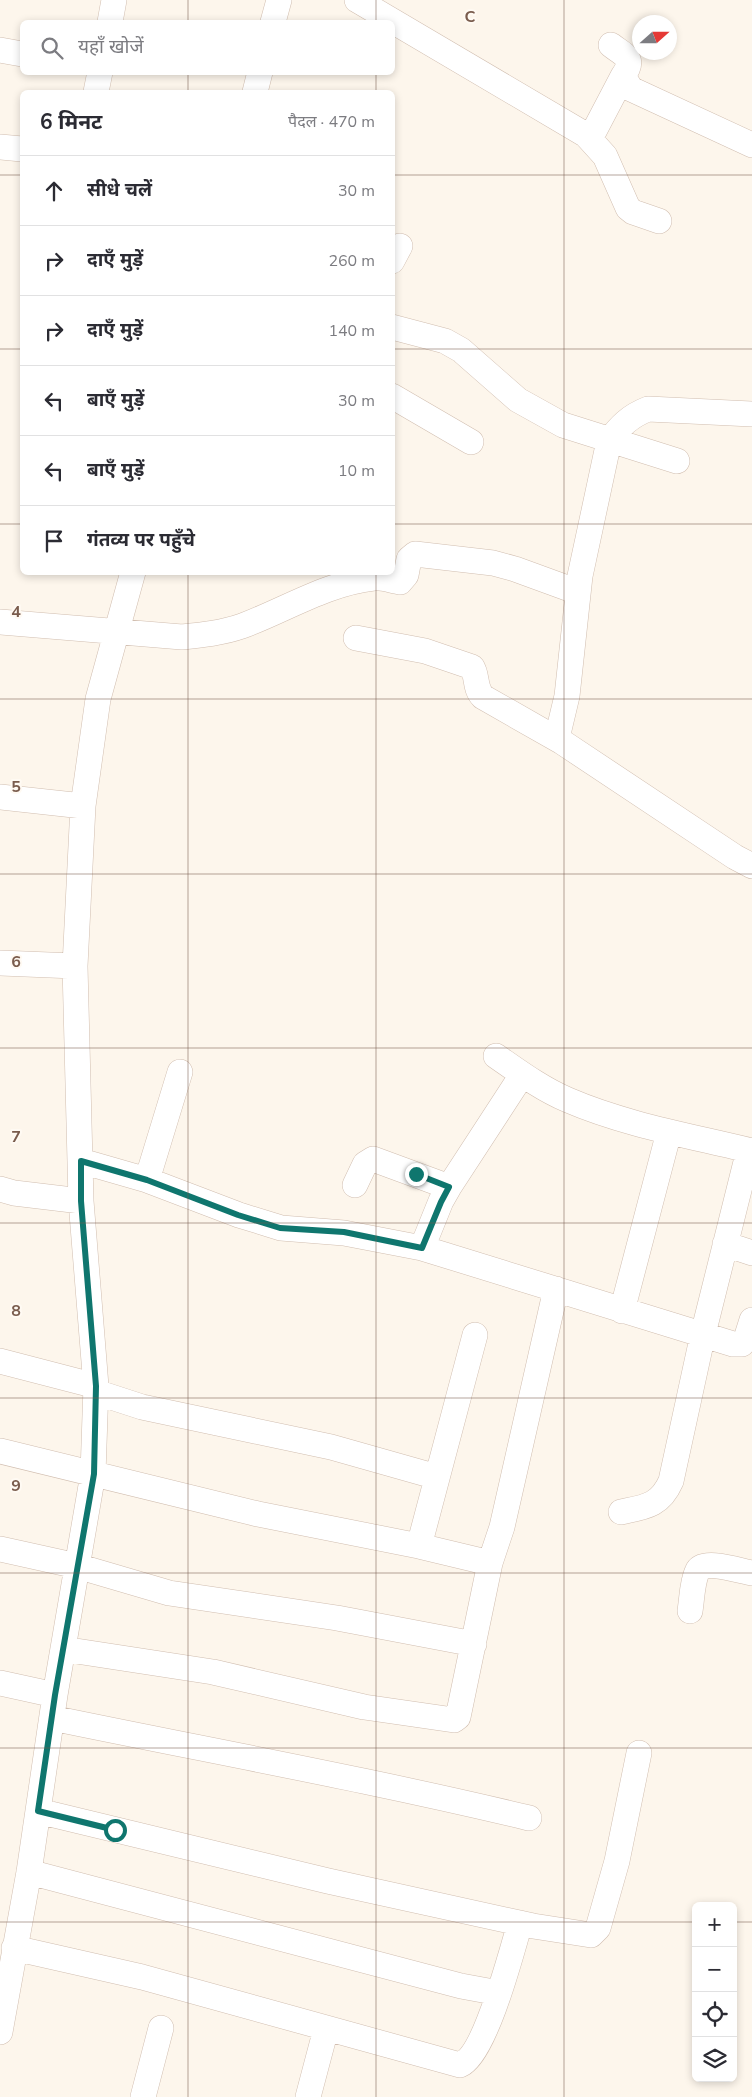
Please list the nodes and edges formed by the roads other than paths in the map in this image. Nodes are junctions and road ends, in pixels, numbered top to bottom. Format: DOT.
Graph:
graph roads {
  1 [pos="114,0"];
  2 [pos="279,0"];
  3 [pos="357,0"];
  4 [pos="110,20"];
  5 [pos="274,20"];
  6 [pos="390,20"];
  7 [pos="395,23"];
  8 [pos="611,45"];
  9 [pos="0,50"];
  10 [pos="20,54"];
  11 [pos="99,75"];
  12 [pos="259,75"];
  13 [pos="623,76"];
  14 [pos="96,90"];
  15 [pos="256,90"];
  16 [pos="590,139"];
  17 [pos="752,145"];
  18 [pos="0,147"];
  19 [pos="20,149"];
  20 [pos="659,221"];
  21 [pos="395,328"];
  22 [pos="395,398"];
  23 [pos="752,414"];
  24 [pos="609,441"];
  25 [pos="471,442"];
  26 [pos="677,462"];
  27 [pos="132,575"];
  28 [pos="578,592"];
  29 [pos="0,622"];
  30 [pos="118,632"];
  31 [pos="356,638"];
  32 [pos="557,738"];
  33 [pos="0,797"];
  34 [pos="83,806"];
  35 [pos="752,866"];
  36 [pos="0,963"];
  37 [pos="75,966"];
  38 [pos="496,1056"];
  39 [pos="180,1072"];
  40 [pos="522,1075"];
  41 [pos="669,1132"];
  42 [pos="750,1150"];
  43 [pos="81,1161"];
  44 [pos="147,1180"];
  45 [pos="355,1185"];
  46 [pos="449,1187"];
  47 [pos="0,1189"];
  48 [pos="81,1201"];
  49 [pos="726,1244"];
  50 [pos="422,1248"];
  51 [pos="752,1253"];
  52 [pos="556,1289"];
  53 [pos="622,1311"];
  54 [pos="752,1320"];
  55 [pos="704,1334"];
  56 [pos="474,1335"];
  57 [pos="0,1361"];
  58 [pos="96,1389"];
  59 [pos="0,1451"];
  60 [pos="94,1474"];
  61 [pos="437,1477"];
  62 [pos="621,1512"];
  63 [pos="419,1546"];
  64 [pos="0,1549"];
  65 [pos="490,1563"];
  66 [pos="77,1566"];
  67 [pos="752,1573"];
  68 [pos="690,1611"];
  69 [pos="474,1644"];
  70 [pos="64,1649"];
  71 [pos="0,1682"];
  72 [pos="54,1706"];
  73 [pos="639,1753"];
  74 [pos="38,1811"];
  75 [pos="529,1818"];
  76 [pos="29,1872"];
  77 [pos="520,1923"];
  78 [pos="14,1948"];
  79 [pos="500,1993"];
  80 [pos="161,2028"];
  81 [pos="326,2029"];
  82 [pos="0,2032"];
  83 [pos="143,2097"];
  84 [pos="308,2097"];
  1 -- 4 [label="street"];
  2 -- 5 [label="street"];
  3 -- 6 [label="street"];
  7 -- 16 [label="street"];
  8 -- 13 [label="street"];
  9 -- 10 [label="street"];
  11 -- 14 [label="street"];
  12 -- 15 [label="street"];
  13 -- 16 [label="street"];
  13 -- 17 [label="street"];
  16 -- 20 [label="street"];
  18 -- 19 [label="street"];
  21 -- 24 [label="street"];
  22 -- 25 [label="street"];
  23 -- 24 [label="street"];
  24 -- 26 [label="street"];
  24 -- 28 [label="street"];
  27 -- 30 [label="street"];
  28 -- 30 [label="street"];
  28 -- 32 [label="street"];
  29 -- 30 [label="street"];
  30 -- 34 [label="street"];
  31 -- 32 [label="street"];
  32 -- 35 [label="street"];
  33 -- 34 [label="street"];
  34 -- 37 [label="street"];
  36 -- 37 [label="street"];
  37 -- 43 [label="street"];
  38 -- 40 [label="street"];
  39 -- 44 [label="street"];
  40 -- 41 [label="street"];
  40 -- 46 [label="street"];
  41 -- 42 [label="street"];
  41 -- 53 [label="street"];
  42 -- 49 [label="street"];
  43 -- 44 [label="street"];
  43 -- 48 [label="street"];
  44 -- 50 [label="street"];
  45 -- 46 [label="street"];
  46 -- 50 [label="street"];
  47 -- 48 [label="street"];
  48 -- 58 [label="street"];
  49 -- 51 [label="street"];
  49 -- 55 [label="street"];
  50 -- 52 [label="street"];
  52 -- 53 [label="street"];
  52 -- 65 [label="street"];
  53 -- 55 [label="street"];
  54 -- 55 [label="street"];
  55 -- 62 [label="street"];
  56 -- 61 [label="street"];
  57 -- 58 [label="street"];
  58 -- 60 [label="street"];
  58 -- 61 [label="street"];
  59 -- 60 [label="street"];
  60 -- 63 [label="street"];
  60 -- 66 [label="street"];
  61 -- 63 [label="street"];
  63 -- 65 [label="street"];
  64 -- 66 [label="street"];
  65 -- 69 [label="street"];
  66 -- 69 [label="street"];
  66 -- 70 [label="street"];
  67 -- 68 [label="street"];
  69 -- 70 [label="street"];
  70 -- 72 [label="street"];
  71 -- 72 [label="street"];
  72 -- 74 [label="street"];
  72 -- 75 [label="street"];
  73 -- 77 [label="street"];
  74 -- 76 [label="street"];
  74 -- 77 [label="street"];
  76 -- 78 [label="street"];
  76 -- 79 [label="street"];
  77 -- 79 [label="street"];
  78 -- 81 [label="street"];
  78 -- 82 [label="street"];
  79 -- 81 [label="street"];
  80 -- 83 [label="street"];
  81 -- 84 [label="street"];
}
